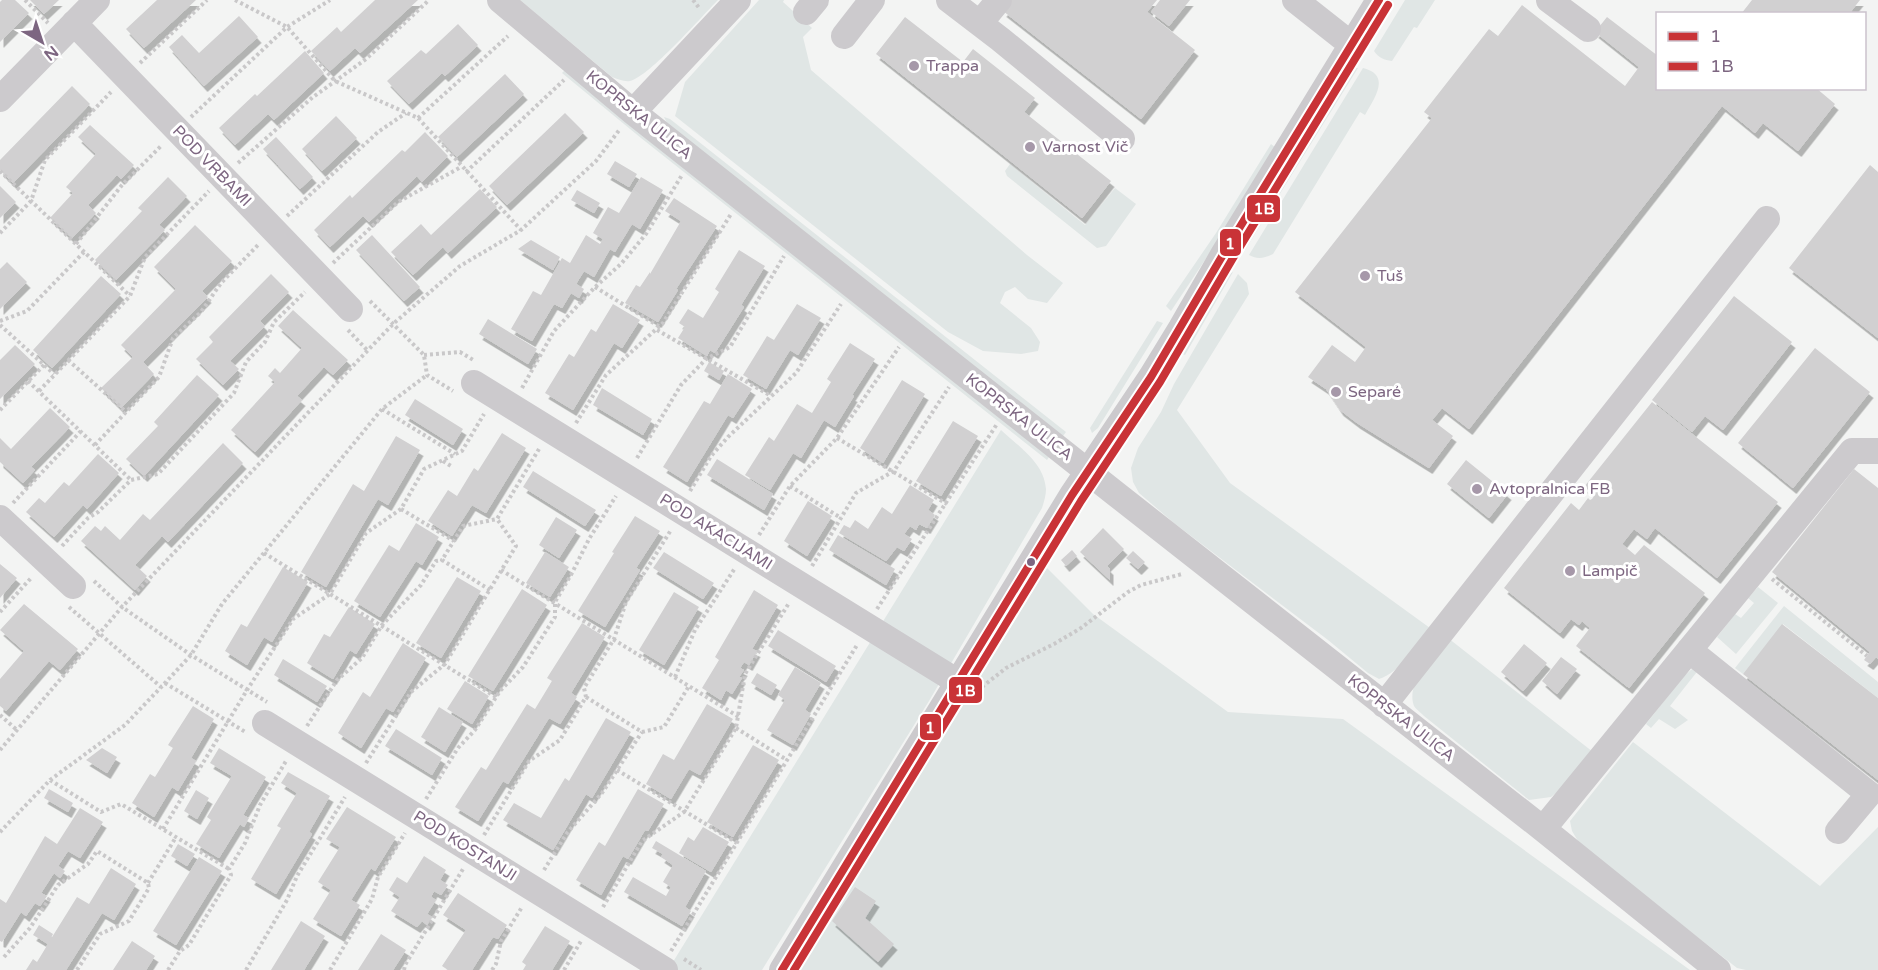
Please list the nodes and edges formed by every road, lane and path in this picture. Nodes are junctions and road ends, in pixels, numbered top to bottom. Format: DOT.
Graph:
graph roads {
  1 [pos="25,0"];
  2 [pos="97,0"];
  3 [pos="207,0"];
  4 [pos="235,0"];
  5 [pos="500,0"];
  6 [pos="738,0"];
  7 [pos="872,0"];
  8 [pos="949,0"];
  9 [pos="999,0"];
  10 [pos="1295,0"];
  11 [pos="1379,0"];
  12 [pos="1550,0"];
  13 [pos="980,23"];
  14 [pos="1588,29"];
  15 [pos="67,30"];
  16 [pos="511,33"];
  17 [pos="844,36"];
  18 [pos="1352,45"];
  19 [pos="126,77"];
  20 [pos="564,80"];
  21 [pos="0,99"];
  22 [pos="407,112"];
  23 [pos="633,112"];
  24 [pos="418,118"];
  25 [pos="1122,139"];
  26 [pos="461,166"];
  27 [pos="0,171"];
  28 [pos="466,172"];
  29 [pos="682,175"];
  30 [pos="31,201"];
  31 [pos="731,213"];
  32 [pos="1767,219"];
  33 [pos="521,230"];
  34 [pos="0,233"];
  35 [pos="267,236"];
  36 [pos="84,252"];
  37 [pos="784,256"];
  38 [pos="319,277"];
  39 [pos="595,287"];
  40 [pos="130,296"];
  41 [pos="843,301"];
  42 [pos="350,309"];
  43 [pos="0,323"];
  44 [pos="658,328"];
  45 [pos="899,346"];
  46 [pos="706,359"];
  47 [pos="68,360"];
  48 [pos="44,365"];
  49 [pos="54,375"];
  50 [pos="427,375"];
  51 [pos="28,381"];
  52 [pos="950,386"];
  53 [pos="494,395"];
  54 [pos="771,396"];
  55 [pos="382,409"];
  56 [pos="0,410"];
  57 [pos="126,412"];
  58 [pos="997,424"];
  59 [pos="81,431"];
  60 [pos="558,434"];
  61 [pos="837,438"];
  62 [pos="95,445"];
  63 [pos="1878,451"];
  64 [pos="455,454"];
  65 [pos="442,460"];
  66 [pos="451,466"];
  67 [pos="894,471"];
  68 [pos="1088,472"];
  69 [pos="626,476"];
  70 [pos="130,480"];
  71 [pos="790,486"];
  72 [pos="946,504"];
  73 [pos="401,508"];
  74 [pos="680,510"];
  75 [pos="4,513"];
  76 [pos="841,518"];
  77 [pos="497,519"];
  78 [pos="454,541"];
  79 [pos="748,552"];
  80 [pos="264,553"];
  81 [pos="53,555"];
  82 [pos="1757,567"];
  83 [pos="1209,568"];
  84 [pos="501,570"];
  85 [pos="800,584"];
  86 [pos="74,586"];
  87 [pos="490,590"];
  88 [pos="330,594"];
  89 [pos="555,602"];
  90 [pos="122,607"];
  91 [pos="0,612"];
  92 [pos="867,626"];
  93 [pos="99,633"];
  94 [pos="614,639"];
  95 [pos="1689,650"];
  96 [pos="1867,657"];
  97 [pos="445,664"];
  98 [pos="675,677"];
  99 [pos="689,686"];
  100 [pos="969,686"];
  101 [pos="161,687"];
  102 [pos="496,697"];
  103 [pos="586,698"];
  104 [pos="1384,705"];
  105 [pos="0,715"];
  106 [pos="739,717"];
  107 [pos="265,723"];
  108 [pos="736,728"];
  109 [pos="17,730"];
  110 [pos="642,732"];
  111 [pos="0,750"];
  112 [pos="787,760"];
  113 [pos="617,770"];
  114 [pos="356,779"];
  115 [pos="50,780"];
  116 [pos="684,812"];
  117 [pos="416,816"];
  118 [pos="163,829"];
  119 [pos="1543,829"];
  120 [pos="1838,831"];
  121 [pos="0,832"];
  122 [pos="176,837"];
  123 [pos="736,843"];
  124 [pos="474,852"];
  125 [pos="229,869"];
  126 [pos="148,884"];
  127 [pos="533,888"];
  128 [pos="592,925"];
  129 [pos="4,957"];
  130 [pos="663,969"];
  131 [pos="77,970"];
  132 [pos="246,970"];
  133 [pos="330,970"];
  134 [pos="404,970"];
  135 [pos="492,970"];
  136 [pos="564,970"];
  137 [pos="782,970"];
  138 [pos="1718,970"];
  1 -- 15 [label="path"];
  2 -- 15 [label="street"];
  3 -- 19 [label="path"];
  4 -- 22 [label="path"];
  5 -- 23 [label="street, KOPRSKA ULICA"];
  6 -- 23 [label="street"];
  7 -- 17 [label="street"];
  8 -- 13 [label="street"];
  9 -- 13 [label="street"];
  10 -- 18 [label="street"];
  11 -- 18 [label="street"];
  12 -- 14 [label="street"];
  13 -- 25 [label="street"];
  15 -- 19 [label="street, POD VRBAMI"];
  15 -- 21 [label="street"];
  16 -- 24 [label="path"];
  18 -- 68 [label="street"];
  19 -- 30 [label="path"];
  19 -- 35 [label="street, POD VRBAMI"];
  20 -- 28 [label="path"];
  22 -- 24 [label="path"];
  22 -- 35 [label="path"];
  23 -- 33 [label="path"];
  23 -- 68 [label="street, KOPRSKA ULICA"];
  24 -- 26 [label="path"];
  26 -- 28 [label="path"];
  26 -- 38 [label="path"];
  27 -- 30 [label="path"];
  28 -- 33 [label="path"];
  29 -- 39 [label="path"];
  30 -- 34 [label="path"];
  30 -- 36 [label="path"];
  31 -- 44 [label="path"];
  32 -- 104 [label="street"];
  33 -- 90 [label="path"];
  35 -- 38 [label="street, POD VRBAMI"];
  35 -- 57 [label="path"];
  36 -- 40 [label="path"];
  36 -- 43 [label="path"];
  37 -- 46 [label="path"];
  38 -- 42 [label="street, POD VRBAMI"];
  38 -- 70 [label="path"];
  39 -- 44 [label="path"];
  39 -- 53 [label="path"];
  41 -- 54 [label="path"];
  43 -- 48 [label="path"];
  44 -- 46 [label="path"];
  44 -- 60 [label="path"];
  45 -- 61 [label="path"];
  46 -- 54 [label="path"];
  46 -- 69 [label="path"];
  47 -- 57 [label="path"];
  48 -- 49 [label="path"];
  48 -- 51 [label="path"];
  50 -- 55 [label="path"];
  51 -- 56 [label="path"];
  51 -- 59 [label="path"];
  52 -- 67 [label="path"];
  53 -- 60 [label="street, POD AKACIJAMI"];
  53 -- 64 [label="path"];
  54 -- 74 [label="path"];
  55 -- 64 [label="path"];
  55 -- 80 [label="path"];
  57 -- 62 [label="path"];
  58 -- 72 [label="path"];
  59 -- 62 [label="path"];
  59 -- 75 [label="path"];
  60 -- 69 [label="street, POD AKACIJAMI"];
  60 -- 77 [label="path"];
  61 -- 67 [label="path"];
  61 -- 71 [label="path"];
  62 -- 70 [label="path"];
  63 -- 82 [label="street"];
  64 -- 65 [label="path"];
  65 -- 66 [label="path"];
  65 -- 73 [label="path"];
  67 -- 72 [label="path"];
  67 -- 76 [label="path"];
  68 -- 83 [label="street, KOPRSKA ULICA"];
  68 -- 100 [label="street"];
  69 -- 74 [label="street, POD AKACIJAMI"];
  69 -- 89 [label="path"];
  70 -- 81 [label="path"];
  71 -- 76 [label="path"];
  71 -- 79 [label="path"];
  72 -- 92 [label="path"];
  73 -- 78 [label="path"];
  73 -- 88 [label="path"];
  74 -- 79 [label="street, POD AKACIJAMI"];
  74 -- 94 [label="path"];
  75 -- 81 [label="street"];
  76 -- 85 [label="path"];
  77 -- 78 [label="path"];
  77 -- 84 [label="path"];
  78 -- 87 [label="path"];
  79 -- 85 [label="street, POD AKACIJAMI"];
  79 -- 98 [label="path"];
  80 -- 88 [label="path"];
  80 -- 101 [label="path"];
  81 -- 86 [label="street"];
  81 -- 91 [label="path"];
  82 -- 95 [label="street"];
  82 -- 96 [label="path"];
  83 -- 100 [label="path"];
  83 -- 104 [label="street, KOPRSKA ULICA"];
  84 -- 87 [label="path"];
  84 -- 89 [label="path"];
  85 -- 92 [label="street, POD AKACIJAMI"];
  85 -- 106 [label="path"];
  86 -- 90 [label="path"];
  86 -- 93 [label="path"];
  87 -- 97 [label="path"];
  88 -- 97 [label="path"];
  88 -- 118 [label="path"];
  89 -- 94 [label="path"];
  89 -- 102 [label="path"];
  90 -- 93 [label="path"];
  92 -- 100 [label="street, POD AKACIJAMI"];
  92 -- 112 [label="path"];
  93 -- 101 [label="path"];
  93 -- 109 [label="path"];
  94 -- 98 [label="path"];
  94 -- 103 [label="path"];
  95 -- 119 [label="street"];
  95 -- 120 [label="street"];
  97 -- 102 [label="path"];
  97 -- 114 [label="path"];
  98 -- 99 [label="path"];
  99 -- 106 [label="path"];
  99 -- 110 [label="path"];
  100 -- 137 [label="street"];
  101 -- 115 [label="path"];
  102 -- 117 [label="path"];
  103 -- 110 [label="path"];
  103 -- 124 [label="path"];
  104 -- 119 [label="street, KOPRSKA ULICA"];
  105 -- 109 [label="path"];
  106 -- 108 [label="path"];
  107 -- 114 [label="street, POD KOSTANJI"];
  108 -- 112 [label="path"];
  108 -- 116 [label="path"];
  109 -- 111 [label="path"];
  110 -- 113 [label="path"];
  112 -- 123 [label="path"];
  113 -- 116 [label="path"];
  113 -- 127 [label="path"];
  114 -- 117 [label="street, POD KOSTANJI"];
  114 -- 132 [label="path"];
  115 -- 118 [label="path"];
  115 -- 121 [label="path"];
  116 -- 123 [label="path"];
  116 -- 128 [label="path"];
  117 -- 124 [label="street, POD KOSTANJI"];
  117 -- 133 [label="path"];
  118 -- 122 [label="path"];
  119 -- 138 [label="street, KOPRSKA ULICA"];
  122 -- 125 [label="path"];
  122 -- 126 [label="path"];
  123 -- 130 [label="path"];
  124 -- 127 [label="street, POD KOSTANJI"];
  124 -- 134 [label="path"];
  126 -- 129 [label="path"];
  126 -- 131 [label="path"];
  127 -- 128 [label="street, POD KOSTANJI"];
  127 -- 135 [label="path"];
  128 -- 130 [label="street, POD KOSTANJI"];
  128 -- 136 [label="path"];
}
